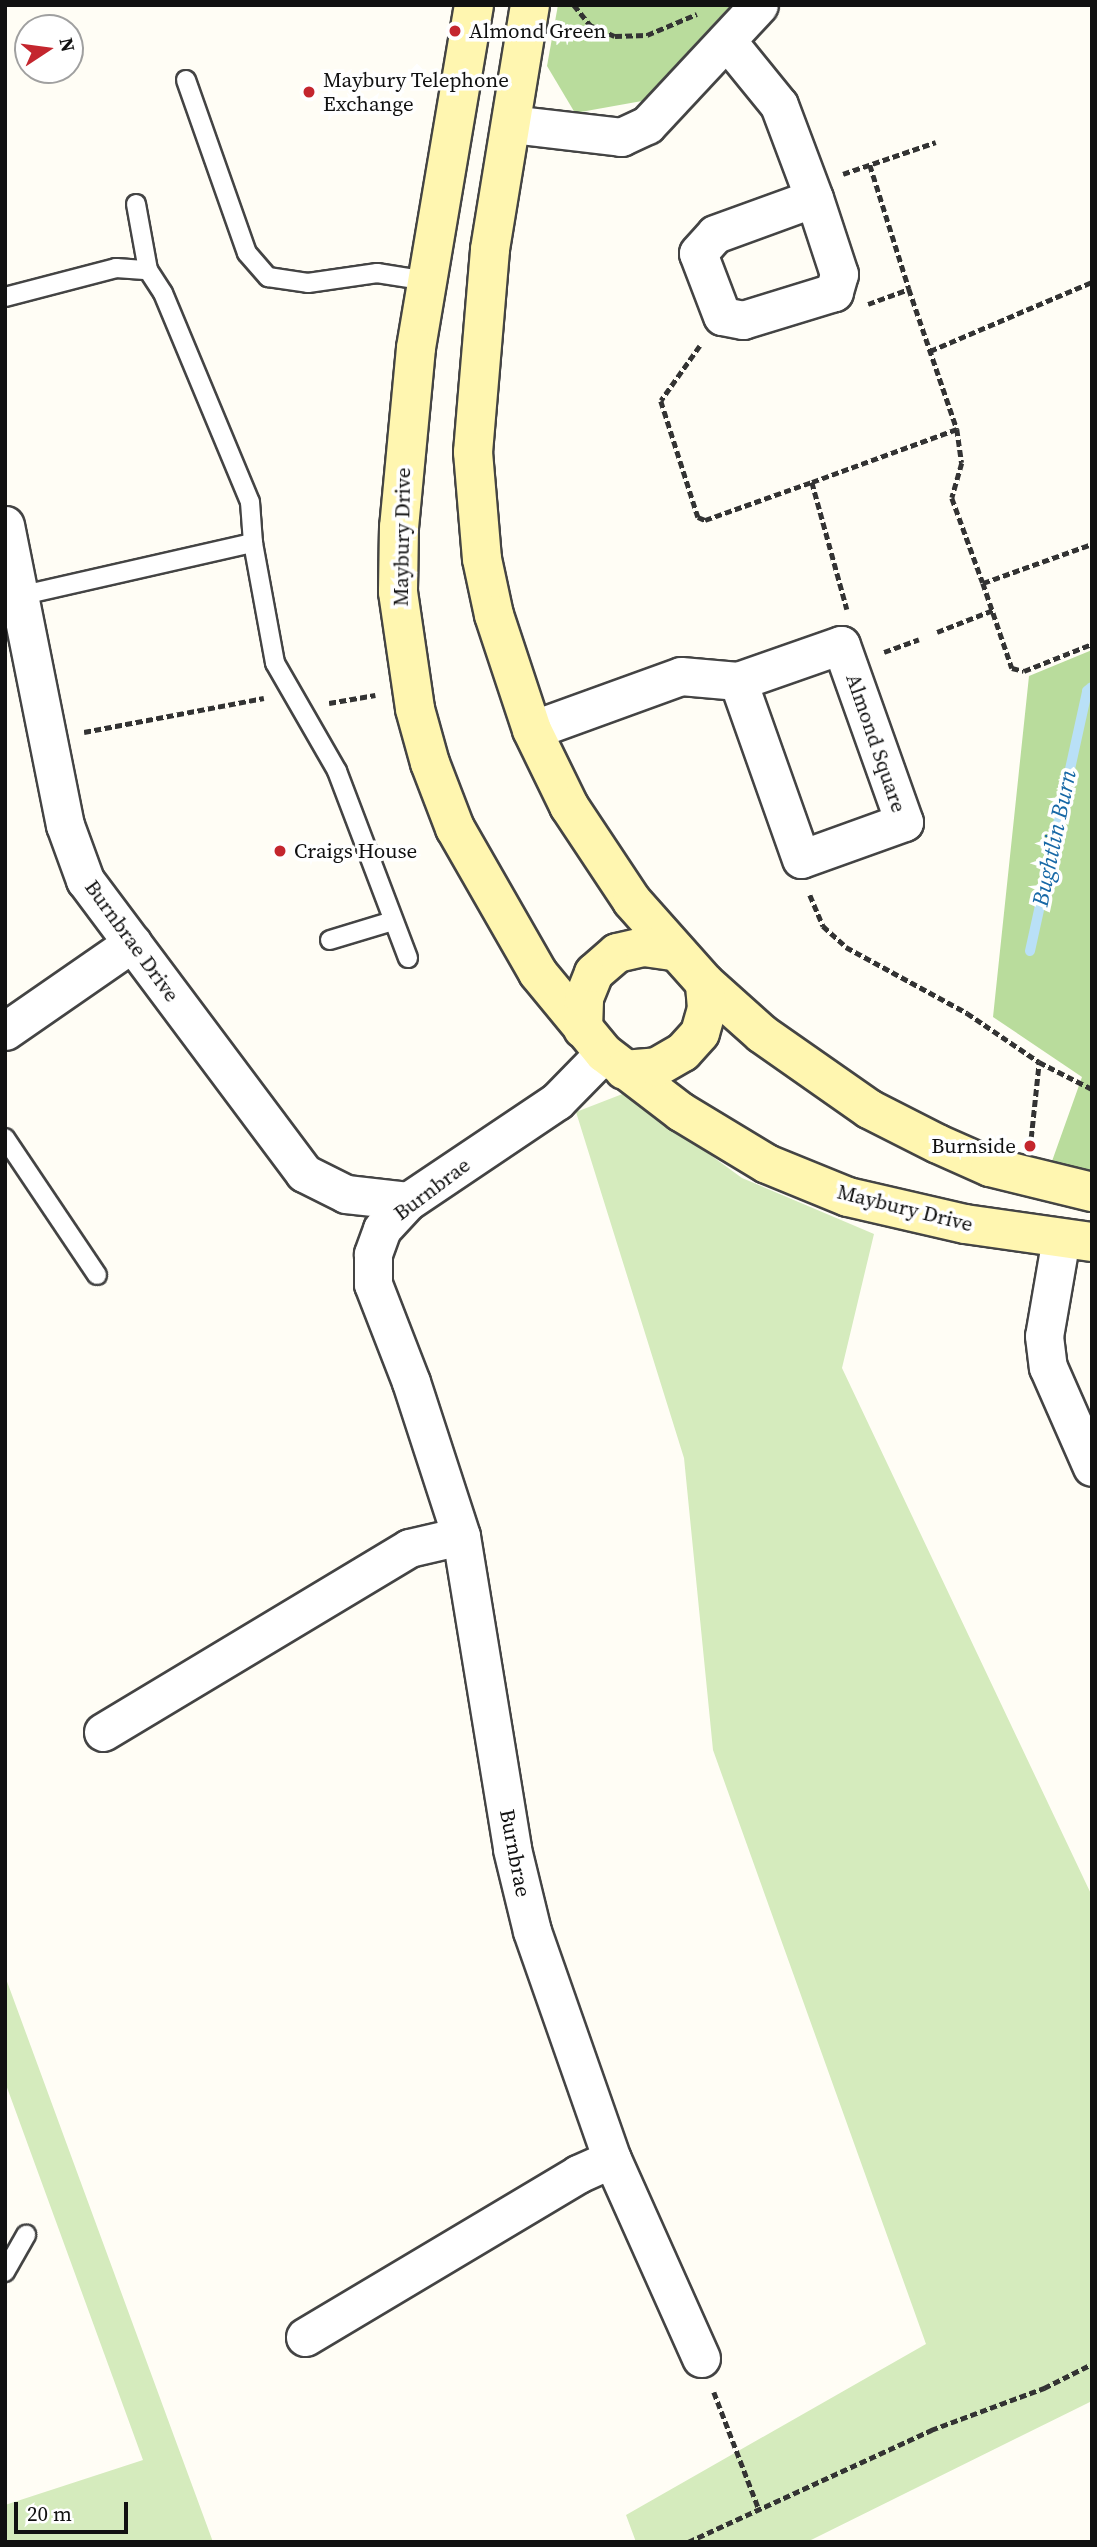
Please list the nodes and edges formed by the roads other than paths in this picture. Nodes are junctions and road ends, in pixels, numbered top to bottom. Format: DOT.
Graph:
graph roads {
  1 [pos="474,5"];
  2 [pos="530,5"];
  3 [pos="759,5"];
  4 [pos="727,41"];
  5 [pos="186,80"];
  6 [pos="511,124"];
  7 [pos="811,192"];
  8 [pos="136,204"];
  9 [pos="148,270"];
  10 [pos="428,281"];
  11 [pos="5,297"];
  12 [pos="5,526"];
  13 [pos="253,543"];
  14 [pos="19,596"];
  15 [pos="18,656"];
  16 [pos="738,681"];
  17 [pos="532,730"];
  18 [pos="393,921"];
  19 [pos="330,940"];
  20 [pos="132,943"];
  21 [pos="674,951"];
  22 [pos="408,958"];
  23 [pos="705,983"];
  24 [pos="5,1031"];
  25 [pos="604,1051"];
  26 [pos="5,1138"];
  27 [pos="1092,1192"];
  28 [pos="408,1201"];
  29 [pos="1076,1240"];
  30 [pos="97,1275"];
  31 [pos="1092,1467"];
  32 [pos="461,1536"];
  33 [pos="103,1732"];
  34 [pos="612,2160"];
  35 [pos="26,2235"];
  36 [pos="5,2272"];
  37 [pos="305,2337"];
  38 [pos="701,2358"];
  1 -- 10 [label="street, Maybury Drive"];
  2 -- 6 [label="street"];
  3 -- 4 [label="street"];
  4 -- 6 [label="street"];
  4 -- 7 [label="street"];
  5 -- 10 [label="lane"];
  6 -- 17 [label="street"];
  7 -- 7 [label="street"];
  8 -- 9 [label="lane"];
  9 -- 11 [label="lane"];
  9 -- 13 [label="lane"];
  10 -- 25 [label="street, Maybury Drive"];
  12 -- 14 [label="street, Burnbrae Drive"];
  13 -- 14 [label="lane"];
  13 -- 18 [label="lane"];
  14 -- 15 [label="street, Burnbrae Drive"];
  15 -- 20 [label="street, Burnbrae Drive"];
  16 -- 16 [label="street, Almond Square"];
  16 -- 17 [label="street"];
  17 -- 21 [label="street"];
  18 -- 19 [label="lane"];
  18 -- 22 [label="lane"];
  20 -- 24 [label="street"];
  20 -- 28 [label="street, Burnbrae Drive"];
  21 -- 23 [label="street"];
  21 -- 25 [label="street"];
  23 -- 25 [label="street"];
  23 -- 27 [label="street"];
  25 -- 28 [label="street, Burnbrae"];
  25 -- 29 [label="street, Maybury Drive"];
  26 -- 30 [label="lane"];
  28 -- 32 [label="street, Burnbrae"];
  29 -- 31 [label="street"];
  32 -- 33 [label="street"];
  32 -- 34 [label="street, Burnbrae"];
  34 -- 37 [label="street"];
  34 -- 38 [label="street, Burnbrae"];
  35 -- 36 [label="lane"];
}
